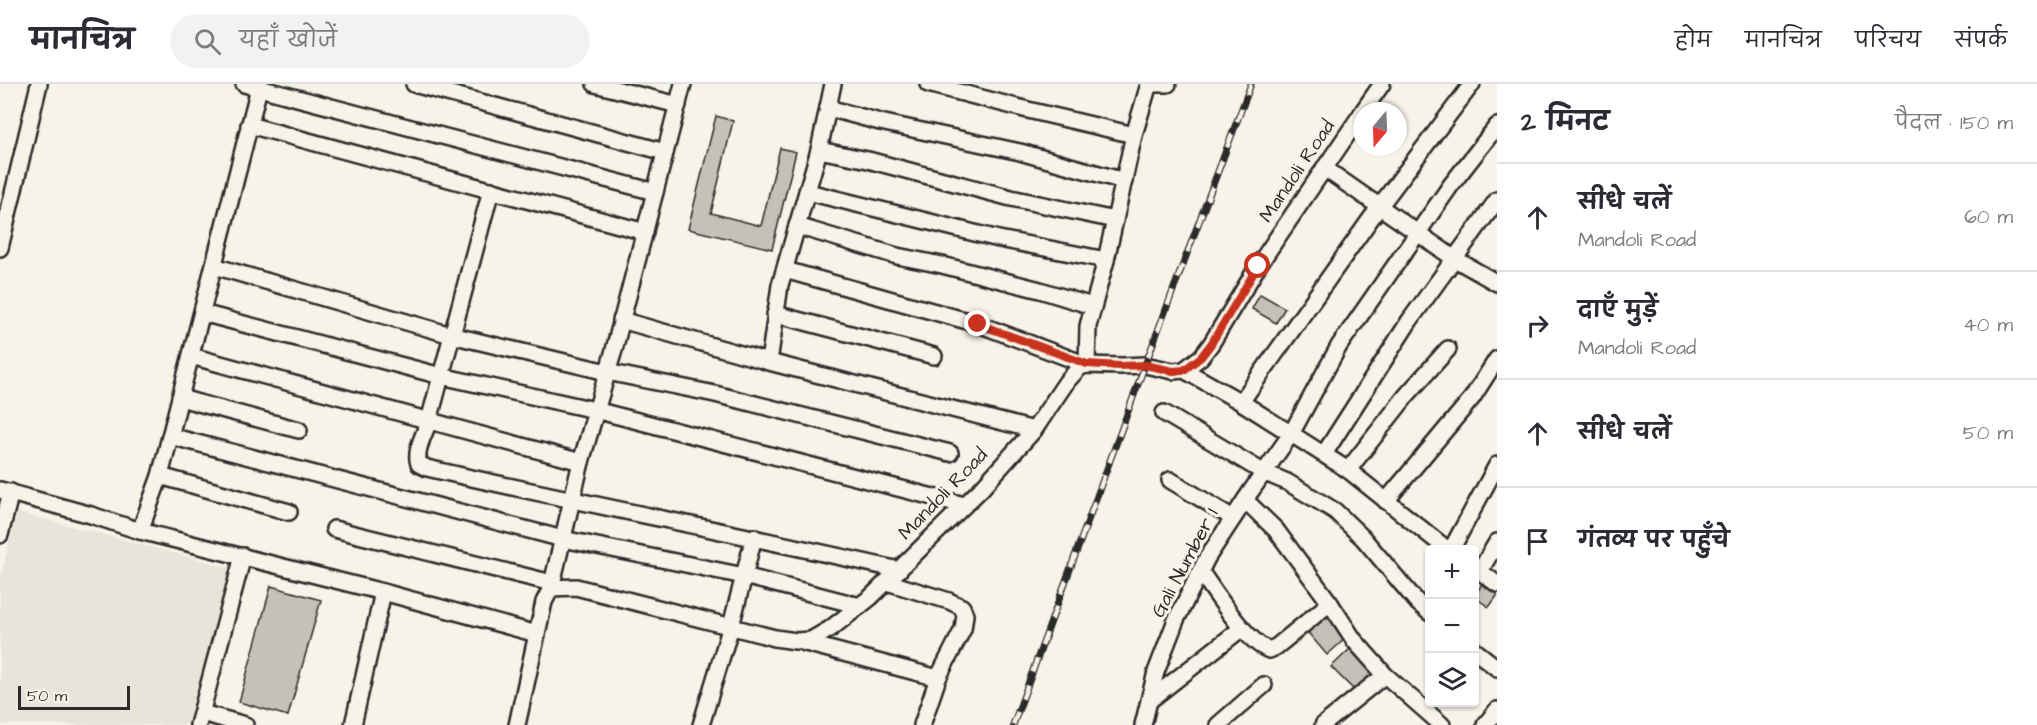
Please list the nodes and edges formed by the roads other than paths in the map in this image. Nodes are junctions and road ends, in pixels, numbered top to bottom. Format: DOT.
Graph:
graph roads {
  1 [pos="39,84"];
  2 [pos="414,84"];
  3 [pos="595,84"];
  4 [pos="683,84"];
  5 [pos="833,84"];
  6 [pos="928,84"];
  7 [pos="1149,84"];
  8 [pos="1168,84"];
  9 [pos="1382,84"];
  10 [pos="1472,84"];
  11 [pos="254,85"];
  12 [pos="1370,102"];
  13 [pos="678,105"];
  14 [pos="828,108"];
  15 [pos="249,125"];
  16 [pos="1353,126"];
  17 [pos="1497,126"];
  18 [pos="1134,135"];
  19 [pos="819,150"];
  20 [pos="666,152"];
  21 [pos="1324,168"];
  22 [pos="1124,181"];
  23 [pos="491,190"];
  24 [pos="655,192"];
  25 [pos="808,192"];
  26 [pos="1497,200"];
  27 [pos="1379,207"];
  28 [pos="4,214"];
  29 [pos="1115,220"];
  30 [pos="797,226"];
  31 [pos="645,232"];
  32 [pos="1419,233"];
  33 [pos="0,248"];
  34 [pos="1455,259"];
  35 [pos="1106,260"];
  36 [pos="214,266"];
  37 [pos="785,270"];
  38 [pos="1497,283"];
  39 [pos="1092,306"];
  40 [pos="202,313"];
  41 [pos="775,314"];
  42 [pos="621,320"];
  43 [pos="451,335"];
  44 [pos="1448,349"];
  45 [pos="191,356"];
  46 [pos="934,356"];
  47 [pos="1497,358"];
  48 [pos="770,362"];
  49 [pos="1092,365"];
  50 [pos="1184,370"];
  51 [pos="607,372"];
  52 [pos="441,376"];
  53 [pos="180,398"];
  54 [pos="1241,402"];
  55 [pos="595,411"];
  56 [pos="1164,413"];
  57 [pos="429,421"];
  58 [pos="299,430"];
  59 [pos="1034,430"];
  60 [pos="1291,434"];
  61 [pos="170,436"];
  62 [pos="950,453"];
  63 [pos="1324,454"];
  64 [pos="581,462"];
  65 [pos="1497,465"];
  66 [pos="1348,470"];
  67 [pos="1263,472"];
  68 [pos="160,476"];
  69 [pos="1170,480"];
  70 [pos="5,491"];
  71 [pos="1245,500"];
  72 [pos="572,501"];
  73 [pos="1386,501"];
  74 [pos="964,505"];
  75 [pos="289,512"];
  76 [pos="1233,518"];
  77 [pos="334,529"];
  78 [pos="140,531"];
  79 [pos="0,535"];
  80 [pos="754,537"];
  81 [pos="563,539"];
  82 [pos="1497,542"];
  83 [pos="1444,545"];
  84 [pos="1451,545"];
  85 [pos="243,556"];
  86 [pos="1479,566"];
  87 [pos="899,570"];
  88 [pos="1479,570"];
  89 [pos="1200,571"];
  90 [pos="744,576"];
  91 [pos="887,582"];
  92 [pos="1497,584"];
  93 [pos="552,585"];
  94 [pos="382,592"];
  95 [pos="1330,603"];
  96 [pos="860,606"];
  97 [pos="1425,609"];
  98 [pos="730,626"];
  99 [pos="1242,628"];
  100 [pos="537,634"];
  101 [pos="796,641"];
  102 [pos="1478,653"];
  103 [pos="1497,668"];
  104 [pos="1385,675"];
  105 [pos="938,678"];
  106 [pos="1264,685"];
  107 [pos="1150,700"];
  108 [pos="1497,710"];
  109 [pos="200,719"];
  110 [pos="357,724"];
  111 [pos="245,725"];
  112 [pos="518,725"];
  113 [pos="701,725"];
  114 [pos="922,725"];
  115 [pos="1143,725"];
  116 [pos="1218,725"];
  117 [pos="1323,725"];
  118 [pos="1442,725"];
  119 [pos="1485,725"];
  1 -- 28 [label="street"];
  2 -- 20 [label="street"];
  3 -- 13 [label="street"];
  4 -- 13 [label="street"];
  5 -- 14 [label="street"];
  6 -- 18 [label="street"];
  7 -- 8 [label="street"];
  7 -- 18 [label="street"];
  9 -- 12 [label="street, Mandoli Road"];
  10 -- 27 [label="street"];
  11 -- 15 [label="street"];
  11 -- 24 [label="street"];
  13 -- 20 [label="street"];
  14 -- 19 [label="street"];
  14 -- 22 [label="street"];
  15 -- 23 [label="street"];
  15 -- 36 [label="street"];
  16 -- 21 [label="street, Mandoli Road"];
  17 -- 32 [label="street, Gali Number 1"];
  18 -- 22 [label="street"];
  19 -- 25 [label="street"];
  19 -- 29 [label="street"];
  20 -- 24 [label="street"];
  21 -- 27 [label="street"];
  21 -- 50 [label="street, Mandoli Road"];
  22 -- 29 [label="street"];
  23 -- 31 [label="street"];
  23 -- 43 [label="street"];
  24 -- 31 [label="street"];
  25 -- 30 [label="street"];
  25 -- 35 [label="street"];
  26 -- 34 [label="street"];
  27 -- 32 [label="street"];
  27 -- 54 [label="street"];
  28 -- 33 [label="street"];
  29 -- 35 [label="street"];
  30 -- 37 [label="street"];
  30 -- 39 [label="street"];
  31 -- 42 [label="street"];
  32 -- 34 [label="street"];
  32 -- 60 [label="street, Gali Number 1"];
  34 -- 38 [label="street"];
  34 -- 63 [label="street"];
  35 -- 39 [label="street"];
  36 -- 40 [label="street"];
  36 -- 43 [label="street"];
  37 -- 41 [label="street"];
  37 -- 49 [label="street"];
  39 -- 49 [label="street"];
  40 -- 45 [label="street"];
  40 -- 52 [label="street"];
  41 -- 46 [label="street"];
  41 -- 48 [label="street"];
  42 -- 48 [label="street"];
  42 -- 51 [label="street"];
  43 -- 51 [label="street"];
  43 -- 52 [label="street"];
  44 -- 66 [label="street"];
  45 -- 53 [label="street"];
  45 -- 57 [label="street"];
  47 -- 73 [label="street"];
  48 -- 59 [label="street"];
  49 -- 50 [label="street"];
  49 -- 59 [label="street, Mandoli Road"];
  50 -- 54 [label="street"];
  51 -- 55 [label="street"];
  51 -- 62 [label="street"];
  52 -- 55 [label="street"];
  52 -- 57 [label="street"];
  53 -- 58 [label="street"];
  53 -- 61 [label="street"];
  54 -- 60 [label="street"];
  55 -- 64 [label="street"];
  55 -- 74 [label="street"];
  56 -- 67 [label="street"];
  57 -- 64 [label="street"];
  57 -- 72 [label="street"];
  59 -- 74 [label="street, Mandoli Road"];
  60 -- 63 [label="street"];
  60 -- 67 [label="street, Gali Number 1"];
  61 -- 68 [label="street"];
  61 -- 81 [label="street"];
  63 -- 66 [label="street"];
  64 -- 72 [label="street"];
  65 -- 84 [label="street"];
  66 -- 73 [label="street"];
  67 -- 71 [label="street, Gali Number 1"];
  67 -- 97 [label="street"];
  68 -- 75 [label="street"];
  68 -- 78 [label="street"];
  69 -- 76 [label="street"];
  70 -- 78 [label="street"];
  70 -- 79 [label="street"];
  71 -- 76 [label="street, Gali Number 1"];
  71 -- 95 [label="street"];
  72 -- 80 [label="street"];
  72 -- 81 [label="street"];
  73 -- 83 [label="street"];
  74 -- 87 [label="street, Mandoli Road"];
  76 -- 89 [label="street, Gali Number 1"];
  77 -- 93 [label="street, Mandoli Road"];
  78 -- 85 [label="street"];
  80 -- 87 [label="street"];
  80 -- 90 [label="street"];
  81 -- 90 [label="street"];
  81 -- 93 [label="street"];
  82 -- 86 [label="street"];
  85 -- 94 [label="street"];
  85 -- 109 [label="street"];
  87 -- 91 [label="street, Mandoli Road"];
  88 -- 92 [label="street"];
  89 -- 99 [label="street"];
  89 -- 107 [label="street, Gali Number 1"];
  90 -- 96 [label="street"];
  90 -- 98 [label="street"];
  91 -- 96 [label="street, Mandoli Road"];
  91 -- 105 [label="street"];
  93 -- 98 [label="street, Mandoli Road"];
  93 -- 100 [label="street"];
  94 -- 100 [label="street"];
  94 -- 110 [label="street"];
  95 -- 99 [label="street"];
  95 -- 104 [label="street"];
  96 -- 101 [label="street, Mandoli Road"];
  98 -- 101 [label="street, Mandoli Road"];
  98 -- 113 [label="street"];
  99 -- 107 [label="street"];
  100 -- 112 [label="street"];
  101 -- 105 [label="street"];
  102 -- 103 [label="street"];
  104 -- 117 [label="street"];
  104 -- 118 [label="street"];
  105 -- 114 [label="street"];
  106 -- 116 [label="street"];
  107 -- 115 [label="street, Gali Number 1"];
  108 -- 119 [label="street"];
  109 -- 111 [label="street"];
}
